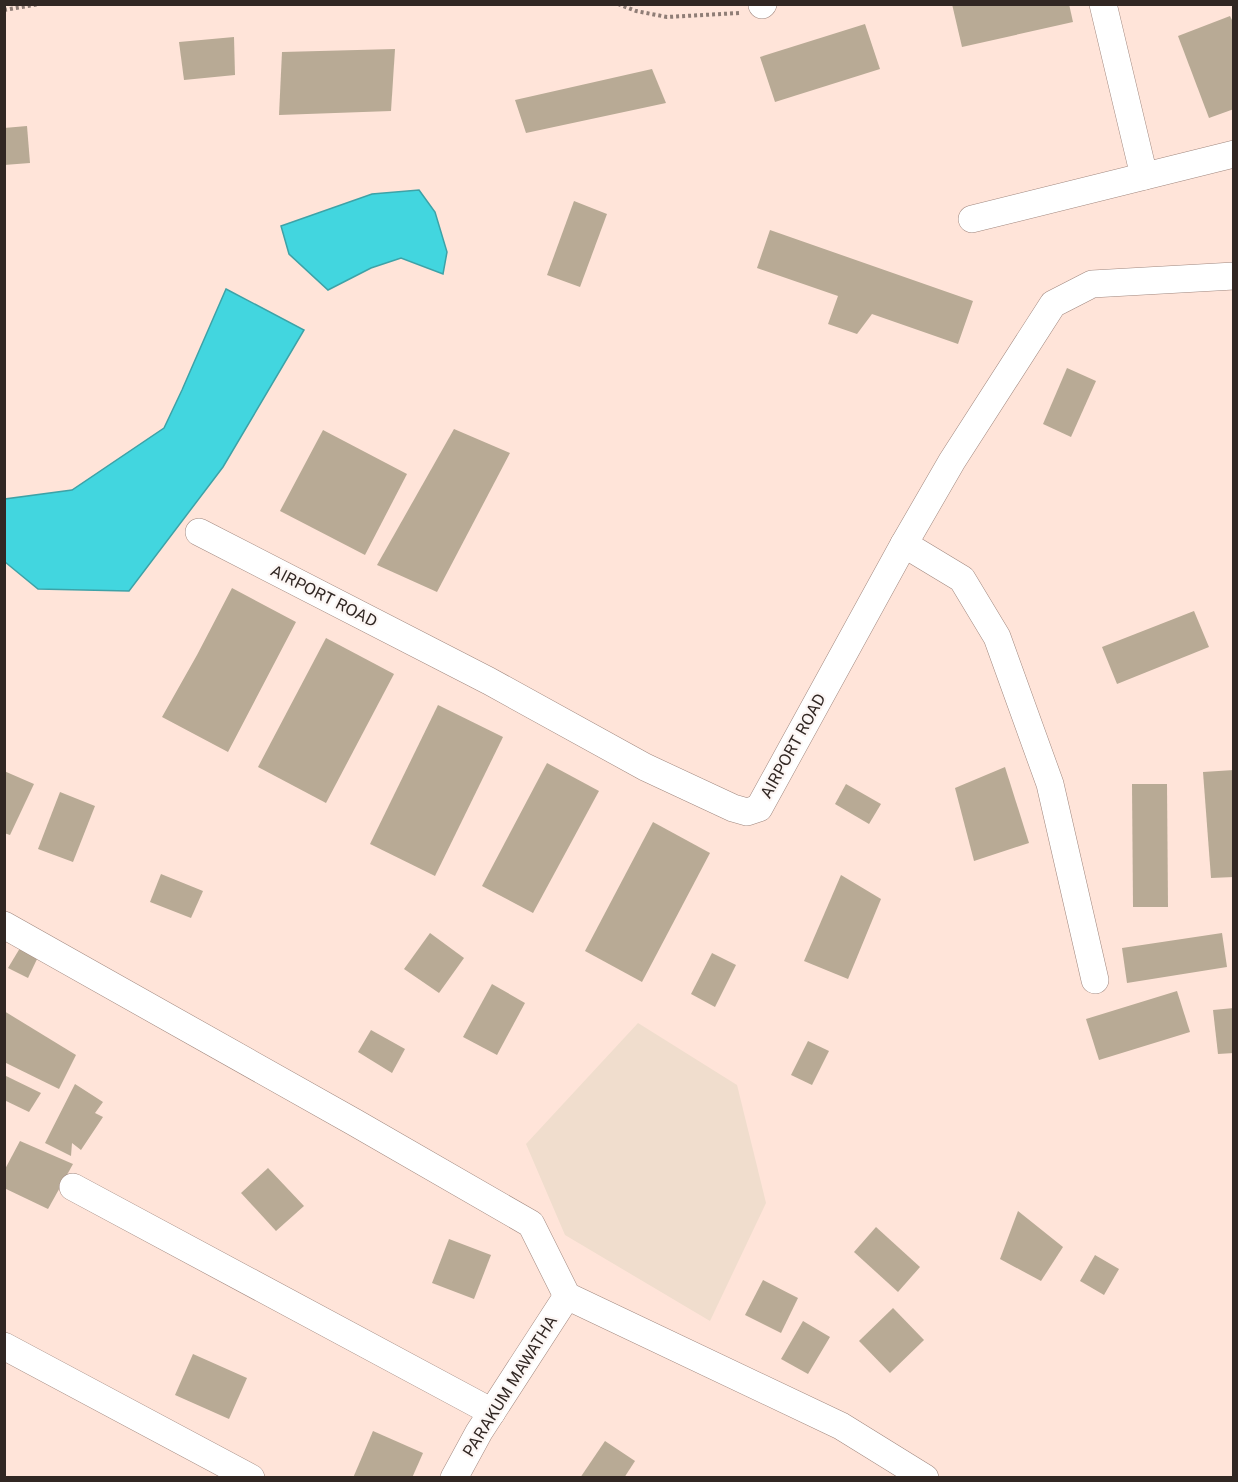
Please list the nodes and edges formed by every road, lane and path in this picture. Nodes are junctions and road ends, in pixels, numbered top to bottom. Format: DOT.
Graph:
graph roads {
  1 [pos="40,4"];
  2 [pos="618,4"];
  3 [pos="1103,4"];
  4 [pos="763,5"];
  5 [pos="4,9"];
  6 [pos="1233,154"];
  7 [pos="1144,176"];
  8 [pos="972,219"];
  9 [pos="1233,276"];
  10 [pos="199,532"];
  11 [pos="904,544"];
  12 [pos="4,925"];
  13 [pos="1095,980"];
  14 [pos="73,1187"];
  15 [pos="567,1296"];
  16 [pos="4,1346"];
  17 [pos="492,1412"];
  18 [pos="251,1478"];
  19 [pos="454,1478"];
  20 [pos="925,1478"];
  1 -- 5 [label="path"];
  2 -- 4 [label="path"];
  3 -- 7 [label="street"];
  6 -- 7 [label="street"];
  7 -- 8 [label="street"];
  9 -- 11 [label="street, AIRPORT ROAD"];
  10 -- 11 [label="street, AIRPORT ROAD"];
  11 -- 13 [label="street"];
  12 -- 15 [label="street"];
  14 -- 17 [label="street"];
  15 -- 17 [label="street, PARAKUM MAWATHA"];
  15 -- 20 [label="street"];
  16 -- 18 [label="street"];
  17 -- 19 [label="street, PARAKUM MAWATHA"];
}
